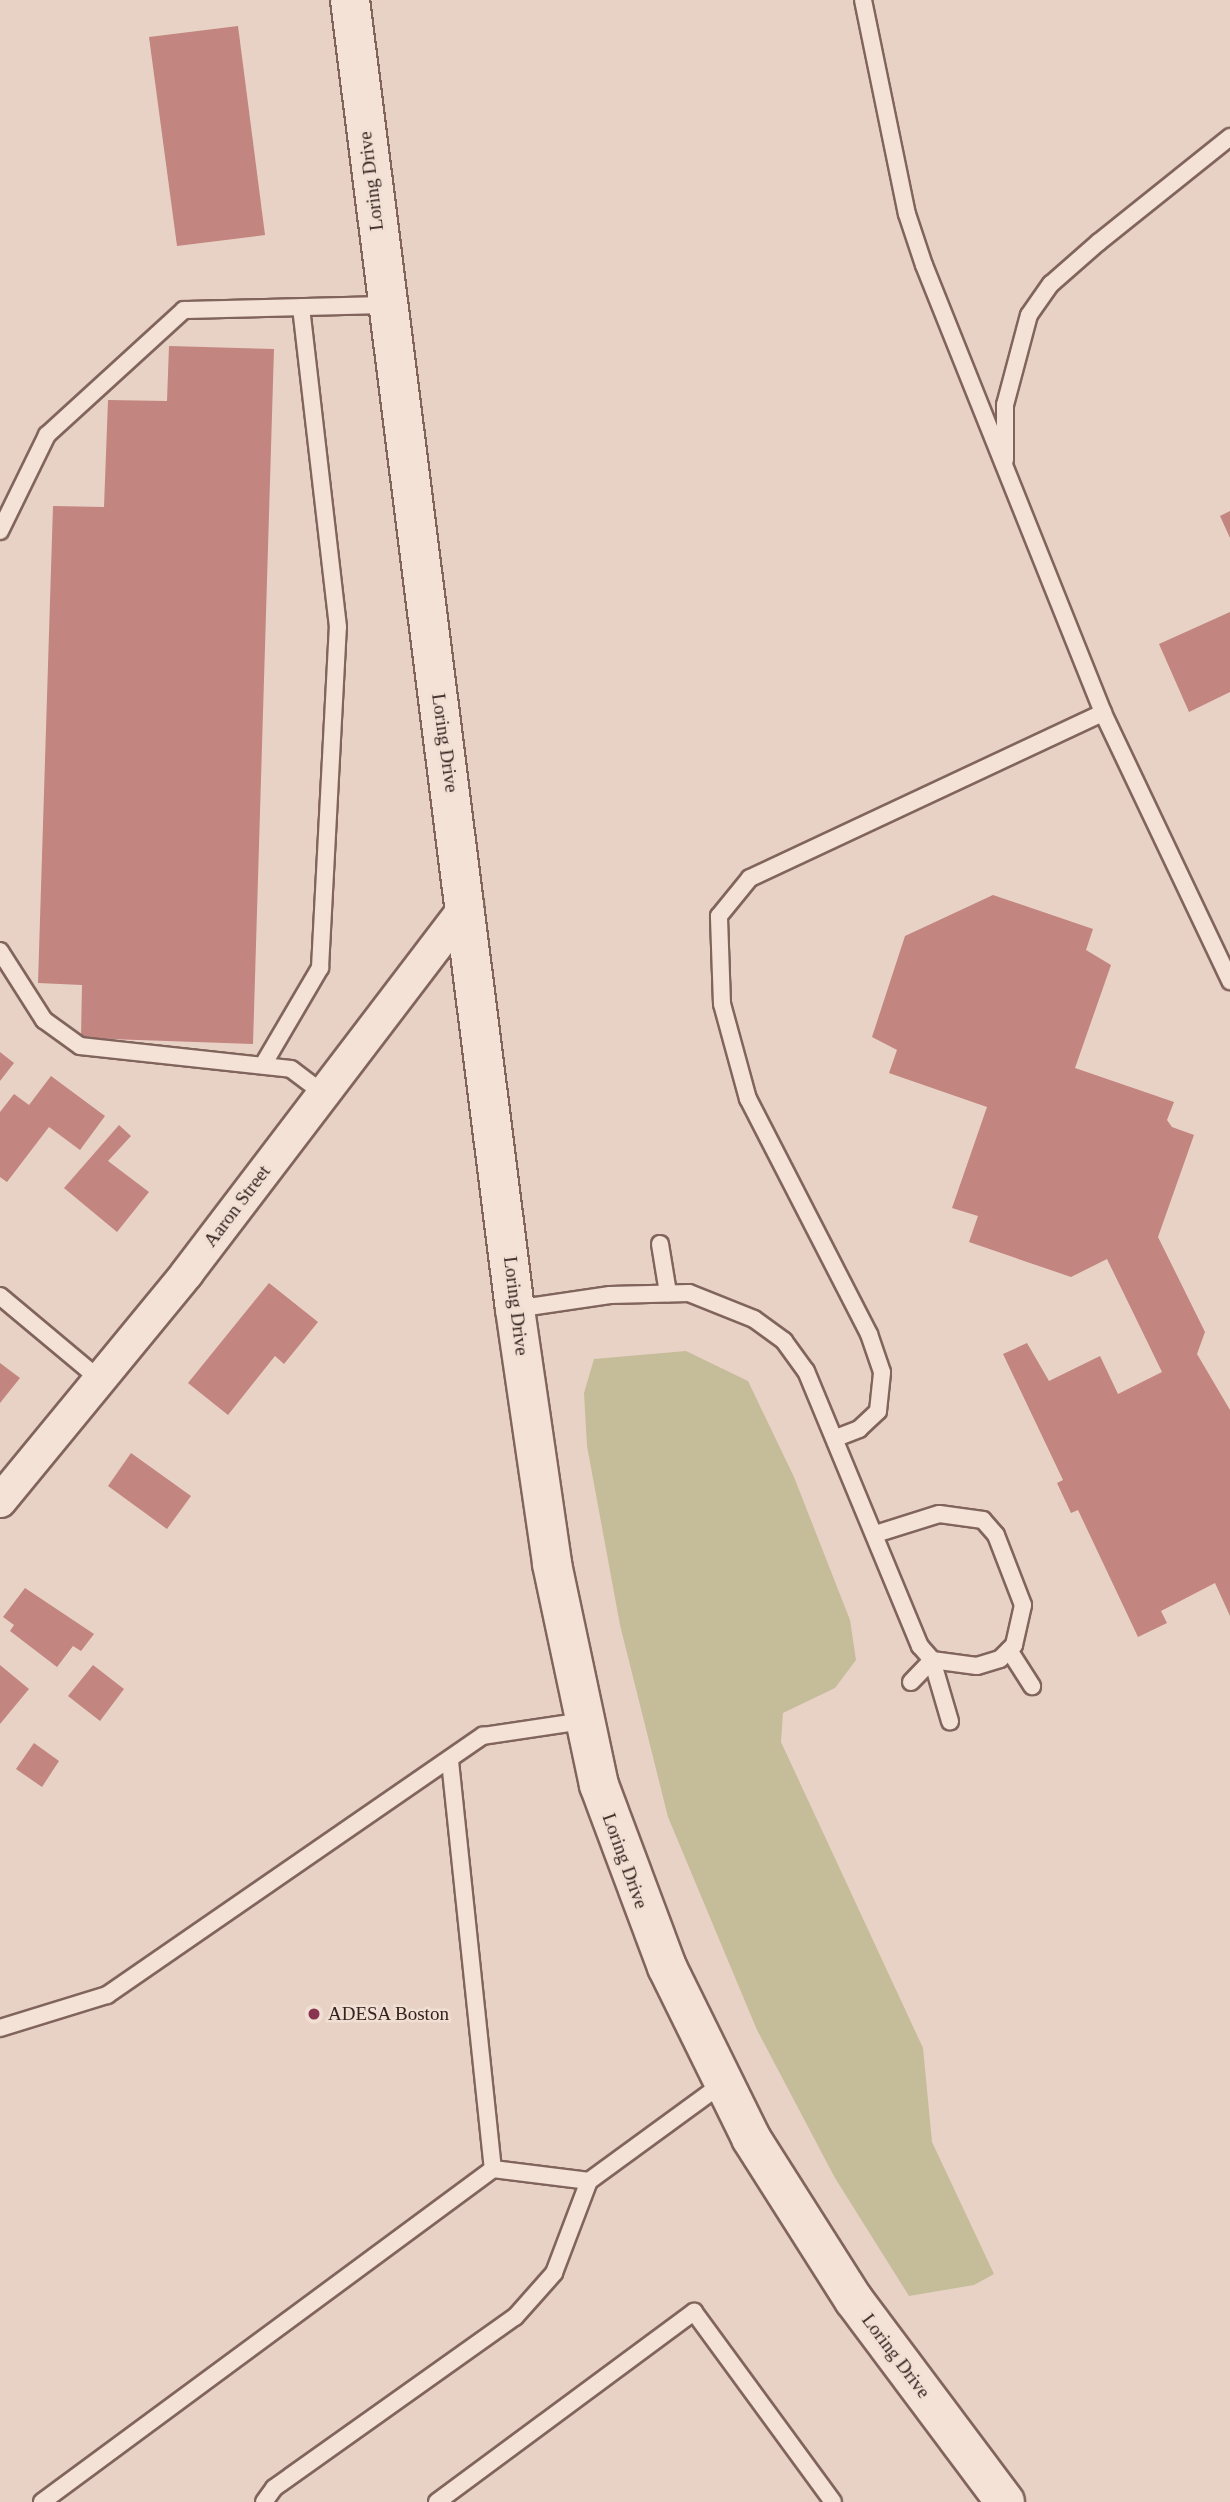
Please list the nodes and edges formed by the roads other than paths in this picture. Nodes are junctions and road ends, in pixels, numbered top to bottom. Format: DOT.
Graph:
graph roads {
  1 [pos="349,0"];
  2 [pos="863,0"];
  3 [pos="1230,137"];
  4 [pos="386,305"];
  5 [pos="301,307"];
  6 [pos="1010,486"];
  7 [pos="0,531"];
  8 [pos="1104,713"];
  9 [pos="467,906"];
  10 [pos="0,951"];
  11 [pos="1230,981"];
  12 [pos="263,1065"];
  13 [pos="323,1093"];
  14 [pos="660,1244"];
  15 [pos="668,1293"];
  16 [pos="0,1296"];
  17 [pos="515,1309"];
  18 [pos="98,1378"];
  19 [pos="836,1438"];
  20 [pos="0,1501"];
  21 [pos="875,1534"];
  22 [pos="1009,1650"];
  23 [pos="932,1660"];
  24 [pos="911,1682"];
  25 [pos="1032,1686"];
  26 [pos="583,1721"];
  27 [pos="950,1721"];
  28 [pos="450,1761"];
  29 [pos="0,2028"];
  30 [pos="722,2084"];
  31 [pos="494,2169"];
  32 [pos="589,2181"];
  33 [pos="43,2502"];
  34 [pos="264,2502"];
  35 [pos="437,2502"];
  36 [pos="833,2502"];
  37 [pos="1005,2502"];
  1 -- 4 [label="street, Loring Drive"];
  2 -- 6 [label="lane"];
  3 -- 6 [label="lane"];
  4 -- 5 [label="lane"];
  4 -- 9 [label="street, Loring Drive"];
  5 -- 7 [label="lane"];
  5 -- 12 [label="lane"];
  6 -- 8 [label="lane"];
  8 -- 11 [label="lane"];
  8 -- 19 [label="lane"];
  9 -- 13 [label="street, Aaron Street"];
  9 -- 17 [label="street, Loring Drive"];
  10 -- 12 [label="lane"];
  12 -- 13 [label="lane"];
  13 -- 18 [label="street, Aaron Street"];
  14 -- 15 [label="lane"];
  15 -- 17 [label="lane"];
  15 -- 19 [label="lane"];
  16 -- 18 [label="lane"];
  17 -- 26 [label="street, Loring Drive"];
  18 -- 20 [label="street, Aaron Street"];
  19 -- 21 [label="lane"];
  21 -- 22 [label="lane"];
  21 -- 23 [label="lane"];
  22 -- 23 [label="lane"];
  22 -- 25 [label="lane"];
  23 -- 24 [label="lane"];
  23 -- 27 [label="lane"];
  26 -- 28 [label="lane"];
  26 -- 30 [label="street, Loring Drive"];
  28 -- 29 [label="lane"];
  28 -- 31 [label="lane"];
  30 -- 32 [label="lane"];
  30 -- 37 [label="street, Loring Drive"];
  31 -- 32 [label="lane"];
  31 -- 33 [label="lane"];
  32 -- 34 [label="lane"];
  35 -- 36 [label="lane"];
}
